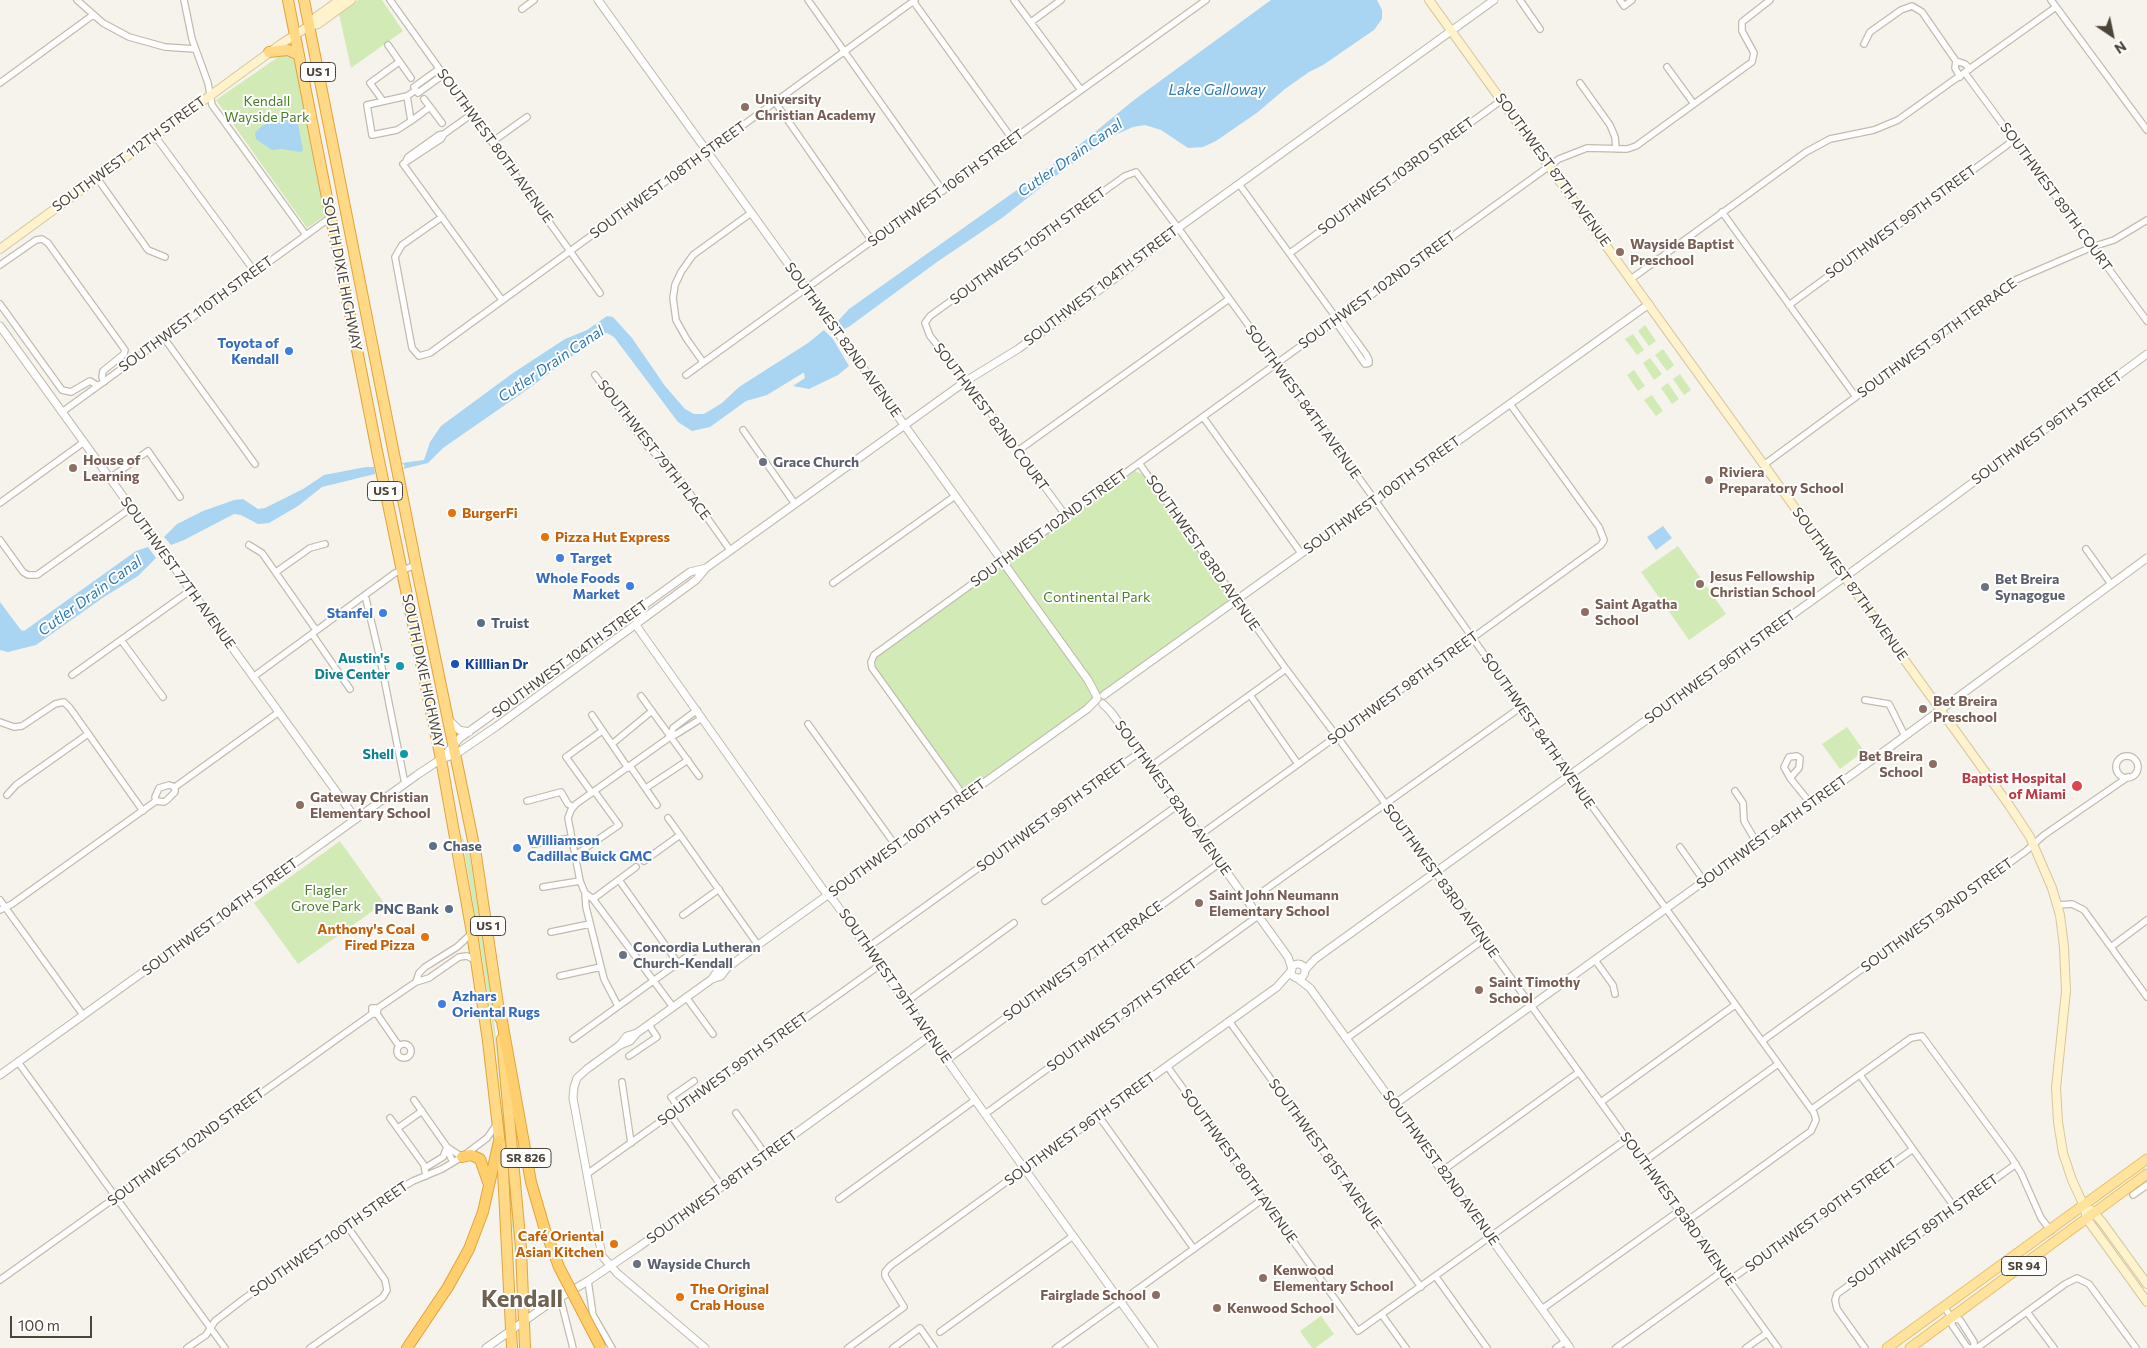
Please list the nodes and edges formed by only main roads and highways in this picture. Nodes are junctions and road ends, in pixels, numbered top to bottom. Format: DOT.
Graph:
graph roads {
  1 [pos="288,0"];
  2 [pos="304,0"];
  3 [pos="340,0"];
  4 [pos="351,0"];
  5 [pos="1429,0"];
  6 [pos="309,26"];
  7 [pos="295,34"];
  8 [pos="269,52"];
  9 [pos="299,55"];
  10 [pos="345,208"];
  11 [pos="331,217"];
  12 [pos="0,249"];
  13 [pos="500,1010"];
  14 [pos="500,1141"];
  15 [pos="2147,1158"];
  16 [pos="458,1160"];
  17 [pos="2147,1174"];
  18 [pos="489,1186"];
  19 [pos="2084,1206"];
  20 [pos="2095,1213"];
  21 [pos="2087,1219"];
  22 [pos="2147,1284"];
  23 [pos="2147,1302"];
  24 [pos="407,1348"];
  25 [pos="512,1348"];
  26 [pos="525,1348"];
  27 [pos="601,1348"];
  28 [pos="1887,1348"];
  29 [pos="1910,1348"];
  1 -- 7 [label="highway, SOUTH DIXIE HIGHWAY / US 1"];
  2 -- 6 [label="highway, SOUTH DIXIE HIGHWAY / US 1"];
  3 -- 6 [label="main road, SOUTHWEST 112TH STREET"];
  4 -- 6 [label="main road, SOUTHWEST 112TH STREET"];
  5 -- 19 [label="main road, SOUTHWEST 87TH AVENUE"];
  6 -- 7 [label="main road, SOUTHWEST 112TH STREET"];
  6 -- 10 [label="highway, SOUTH DIXIE HIGHWAY / US 1"];
  7 -- 8 [label="main road, SOUTHWEST 112TH STREET"];
  7 -- 9 [label="highway, SOUTH DIXIE HIGHWAY / US 1"];
  8 -- 9 [label="highway"];
  8 -- 12 [label="main road, SOUTHWEST 112TH STREET"];
  9 -- 11 [label="highway, SOUTH DIXIE HIGHWAY / US 1"];
  10 -- 11 [label="highway"];
  10 -- 13 [label="highway, SOUTH DIXIE HIGHWAY / US 1"];
  11 -- 14 [label="highway, SOUTH DIXIE HIGHWAY / US 1"];
  13 -- 26 [label="highway, SOUTH DIXIE HIGHWAY / US 1"];
  13 -- 27 [label="highway, SR 826, bridge"];
  14 -- 18 [label="highway, SR 826"];
  14 -- 25 [label="highway, SOUTH DIXIE HIGHWAY / US 1"];
  15 -- 19 [label="main road, SR 94"];
  16 -- 18 [label="highway"];
  17 -- 20 [label="main road, SR 94"];
  18 -- 24 [label="highway, SR 826"];
  19 -- 20 [label="main road"];
  19 -- 21 [label="main road, SOUTHWEST 87TH AVENUE"];
  19 -- 28 [label="main road, SR 94"];
  20 -- 21 [label="main road, SR 94"];
  20 -- 22 [label="main road"];
  21 -- 23 [label="main road, SOUTHWEST 87TH AVENUE"];
  21 -- 29 [label="main road, SR 94"];
}
